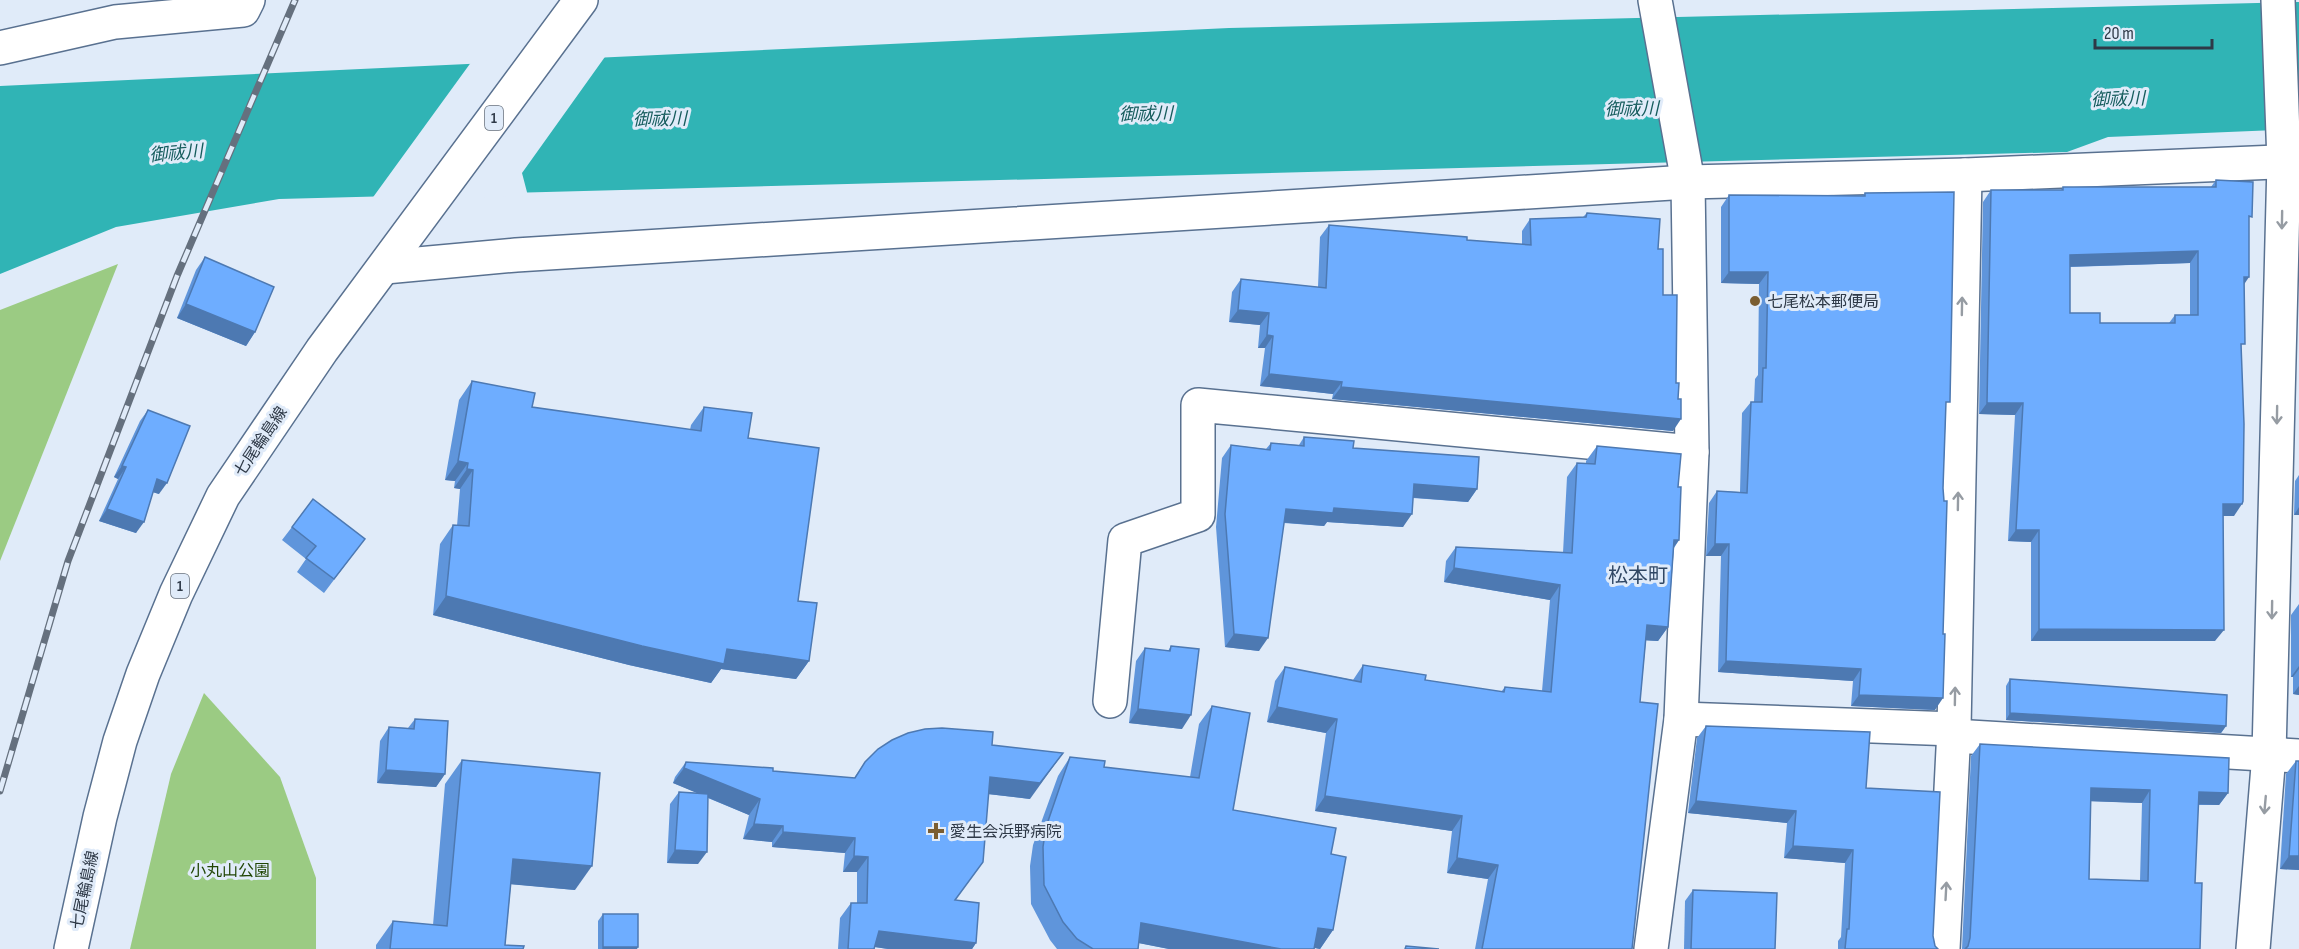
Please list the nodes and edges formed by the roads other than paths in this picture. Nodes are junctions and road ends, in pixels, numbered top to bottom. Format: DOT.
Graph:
graph roads {
  1 [pos="248,0"];
  2 [pos="581,0"];
  3 [pos="1655,0"];
  4 [pos="2278,0"];
  5 [pos="0,48"];
  6 [pos="2291,161"];
  7 [pos="1965,175"];
  8 [pos="1688,182"];
  9 [pos="385,267"];
  10 [pos="1692,452"];
  11 [pos="1110,701"];
  12 [pos="1681,719"];
  13 [pos="1954,733"];
  14 [pos="2284,755"];
  15 [pos="71,949"];
  16 [pos="1651,949"];
  17 [pos="1943,949"];
  18 [pos="2253,949"];
  1 -- 5 [label="street"];
  2 -- 9 [label="street, 七尾輪島線 / 1"];
  3 -- 8 [label="street"];
  4 -- 6 [label="street"];
  6 -- 7 [label="street"];
  6 -- 14 [label="street, one-way"];
  7 -- 8 [label="street"];
  13 -- 7 [label="street, one-way"];
  8 -- 9 [label="street"];
  8 -- 10 [label="street"];
  9 -- 15 [label="street, 七尾輪島線 / 1"];
  10 -- 11 [label="street"];
  10 -- 12 [label="street"];
  12 -- 13 [label="street"];
  12 -- 16 [label="street"];
  13 -- 14 [label="street"];
  17 -- 13 [label="street, one-way"];
  14 -- 18 [label="street, one-way"];
}
